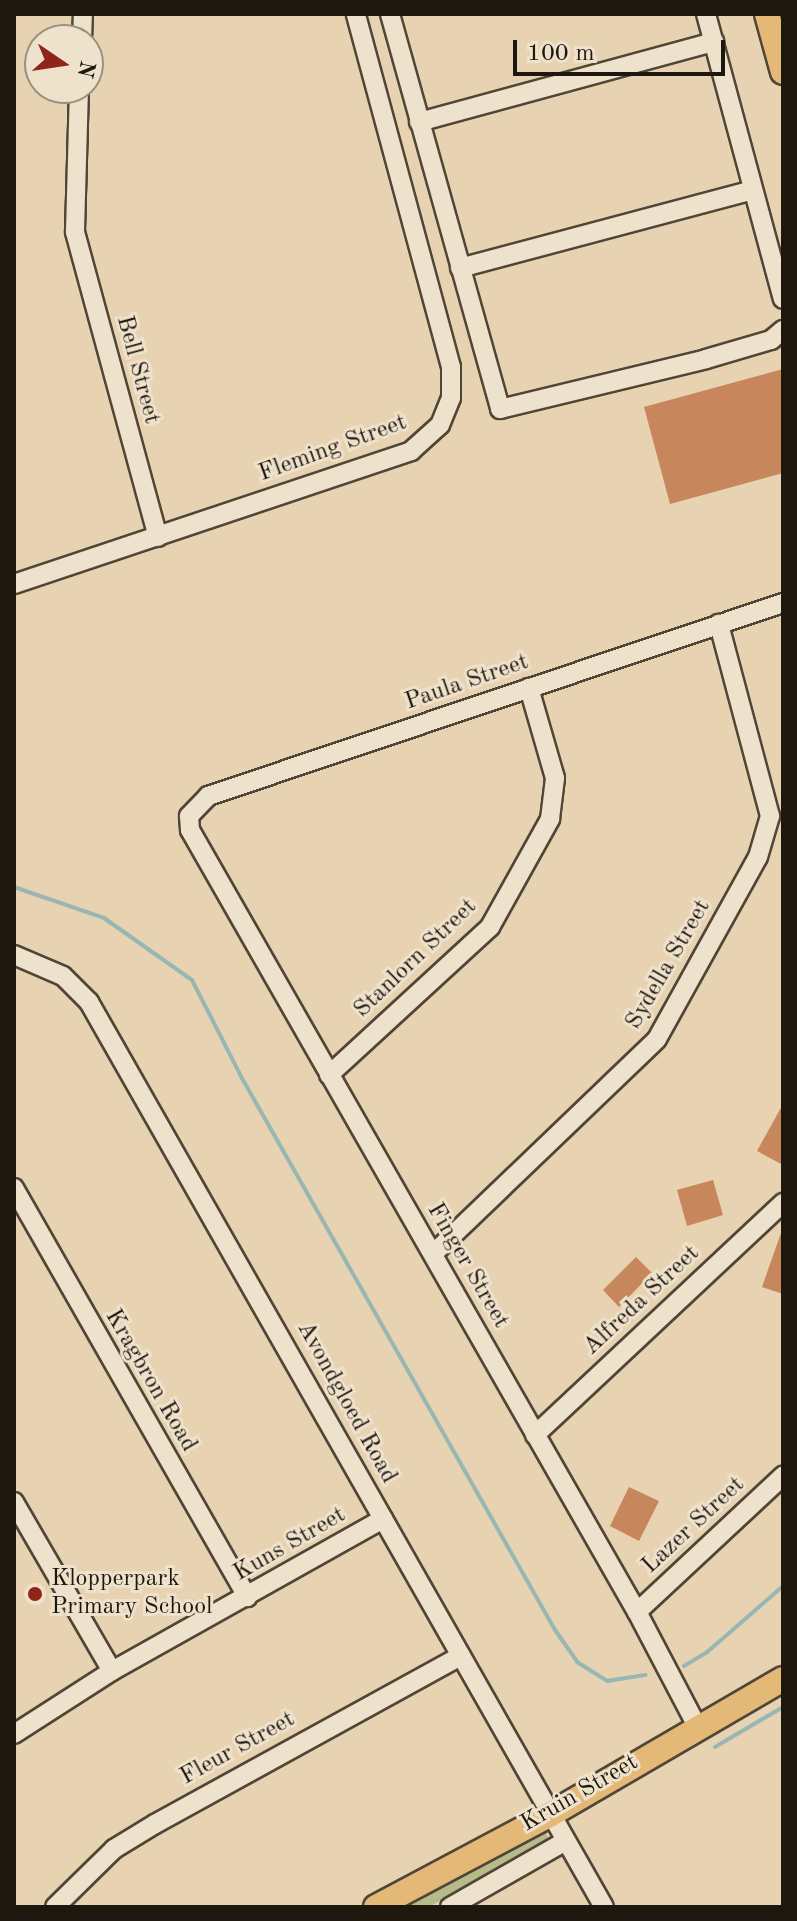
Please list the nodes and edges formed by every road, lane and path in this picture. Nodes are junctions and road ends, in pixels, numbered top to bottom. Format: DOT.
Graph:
graph roads {
  1 [pos="356,14"];
  2 [pos="390,14"];
  3 [pos="706,14"];
  4 [pos="767,14"];
  5 [pos="714,42"];
  6 [pos="783,72"];
  7 [pos="78,104"];
  8 [pos="419,122"];
  9 [pos="753,190"];
  10 [pos="460,268"];
  11 [pos="783,299"];
  12 [pos="783,330"];
  13 [pos="158,537"];
  14 [pos="14,584"];
  15 [pos="783,603"];
  16 [pos="719,624"];
  17 [pos="529,688"];
  18 [pos="190,830"];
  19 [pos="14,955"];
  20 [pos="329,1075"];
  21 [pos="14,1188"];
  22 [pos="783,1203"];
  23 [pos="433,1254"];
  24 [pos="535,1435"];
  25 [pos="783,1476"];
  26 [pos="14,1502"];
  27 [pos="383,1519"];
  28 [pos="247,1597"];
  29 [pos="637,1612"];
  30 [pos="461,1656"];
  31 [pos="112,1671"];
  32 [pos="783,1679"];
  33 [pos="698,1728"];
  34 [pos="14,1734"];
  35 [pos="551,1814"];
  36 [pos="564,1842"];
  37 [pos="55,1907"];
  38 [pos="376,1907"];
  39 [pos="450,1907"];
  40 [pos="604,1907"];
  1 -- 13 [label="street, Fleming Street"];
  2 -- 8 [label="street"];
  3 -- 5 [label="street"];
  4 -- 6 [label="main road"];
  5 -- 8 [label="street"];
  5 -- 9 [label="street"];
  7 -- 13 [label="street, Bell Street"];
  8 -- 10 [label="street"];
  9 -- 10 [label="street"];
  9 -- 11 [label="street"];
  10 -- 12 [label="street"];
  13 -- 14 [label="street, Fleming Street"];
  15 -- 16 [label="street, Paula Street"];
  16 -- 17 [label="street, Paula Street"];
  16 -- 23 [label="street, Sydella Street"];
  17 -- 18 [label="street, Paula Street"];
  17 -- 20 [label="street, Stanlorn Street"];
  18 -- 20 [label="street, Finger Street"];
  19 -- 27 [label="street, Avondgloed Road"];
  20 -- 23 [label="street, Finger Street"];
  21 -- 28 [label="street, Kragbron Road"];
  22 -- 24 [label="street, Alfreda Street"];
  23 -- 24 [label="street, Finger Street"];
  24 -- 29 [label="street, Finger Street"];
  25 -- 29 [label="street, Lazer Street"];
  26 -- 31 [label="street"];
  27 -- 28 [label="street, Kuns Street"];
  27 -- 30 [label="street, Avondgloed Road"];
  28 -- 31 [label="street, Kuns Street"];
  29 -- 33 [label="street, Finger Street"];
  30 -- 35 [label="street, Avondgloed Road"];
  30 -- 37 [label="street, Fleur Street"];
  31 -- 34 [label="street, Kuns Street"];
  32 -- 33 [label="main road, Kruin Street"];
  33 -- 35 [label="main road, Kruin Street"];
  35 -- 36 [label="street, Avondgloed Road"];
  35 -- 38 [label="main road, Kruin Street"];
  36 -- 39 [label="street, Kruin Street"];
  36 -- 40 [label="street, Avondgloed Road"];
}
